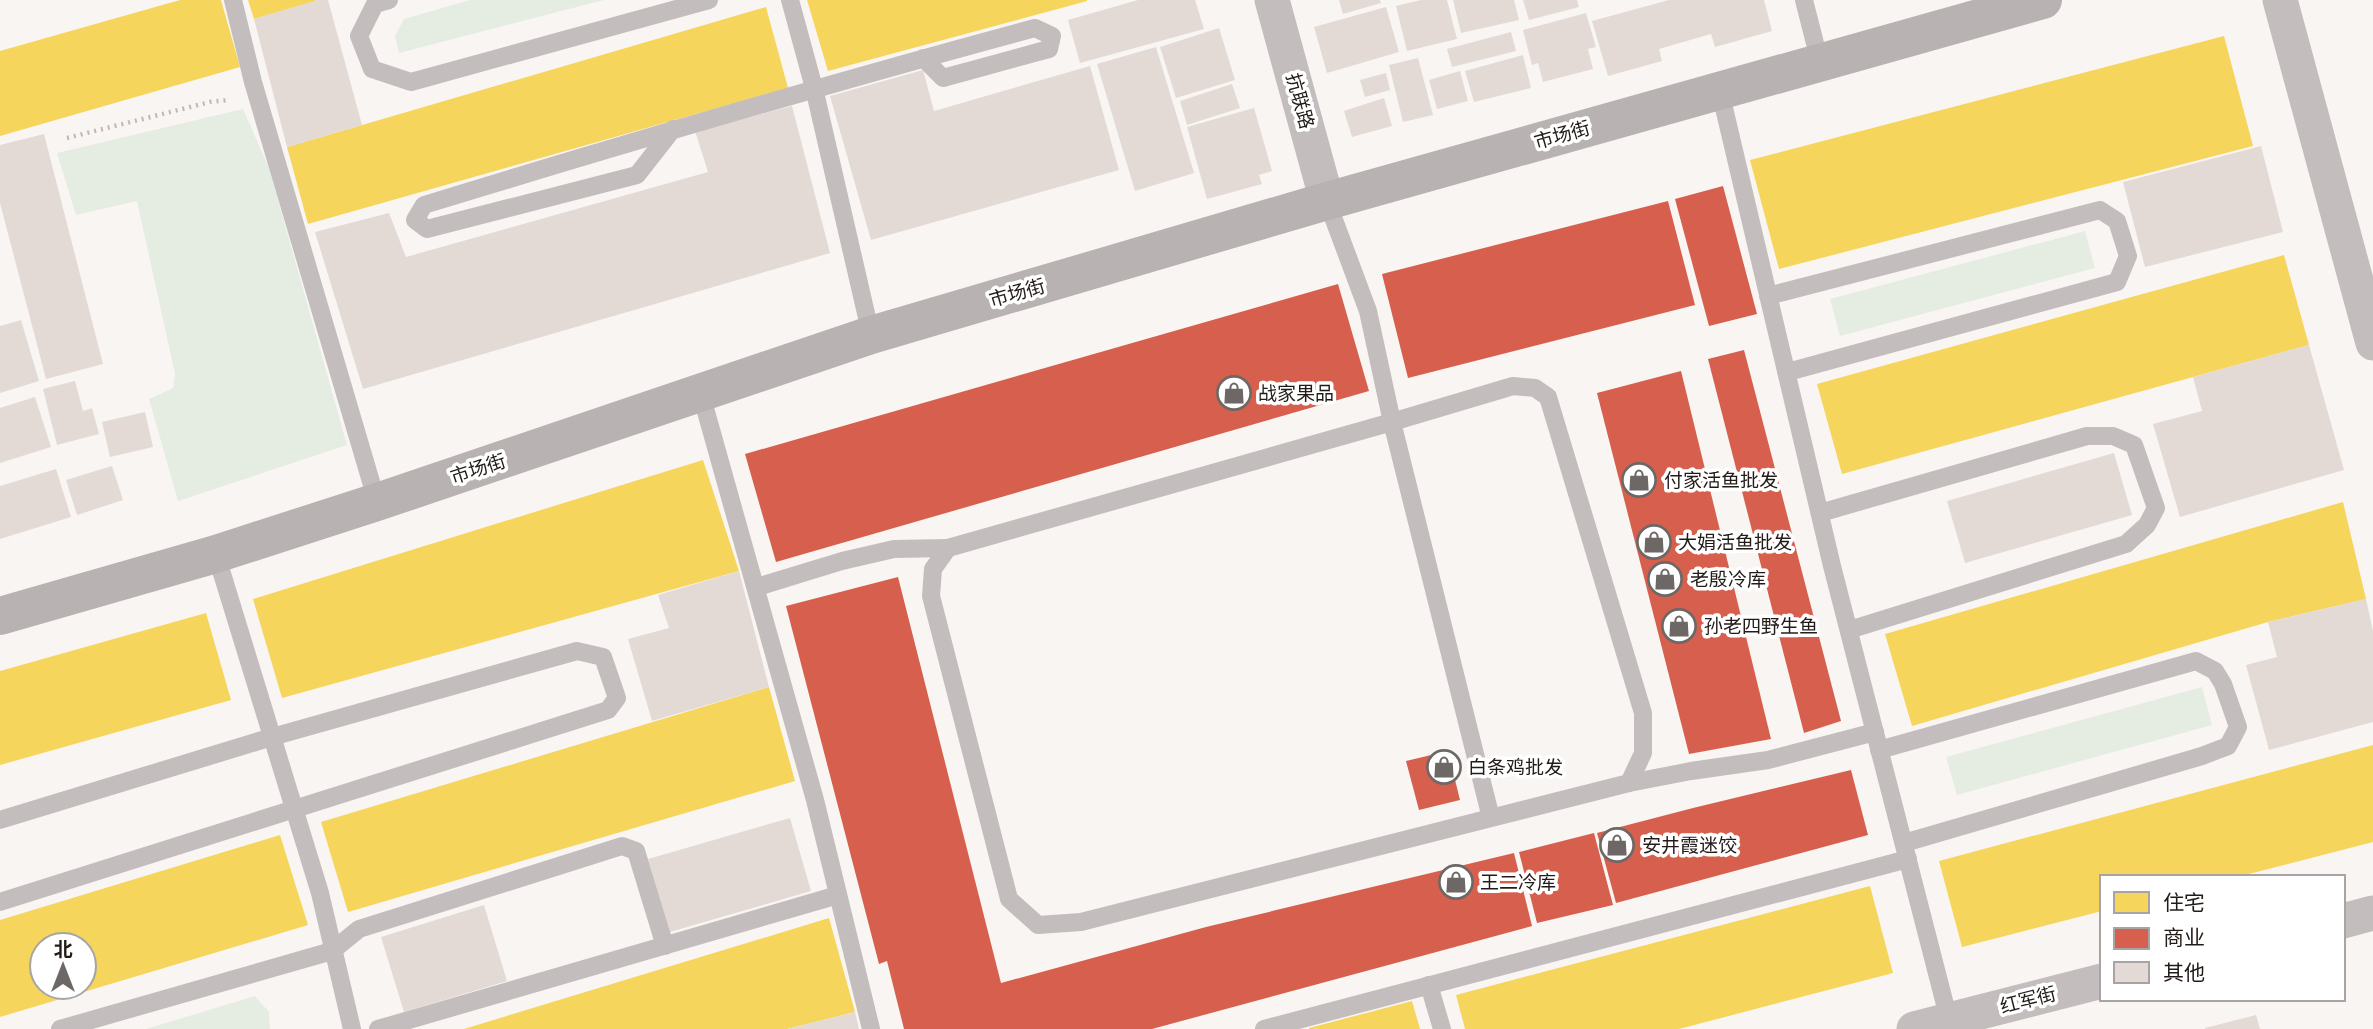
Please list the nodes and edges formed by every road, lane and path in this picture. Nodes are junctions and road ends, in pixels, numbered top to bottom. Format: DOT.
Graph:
graph roads {
  1 [pos="233,0"];
  2 [pos="389,0"];
  3 [pos="709,0"];
  4 [pos="790,0"];
  5 [pos="1272,0"];
  6 [pos="1804,0"];
  7 [pos="2043,0"];
  8 [pos="2280,0"];
  9 [pos="923,58"];
  10 [pos="1820,63"];
  11 [pos="814,88"];
  12 [pos="1720,91"];
  13 [pos="258,97"];
  14 [pos="673,129"];
  15 [pos="67,138"];
  16 [pos="1327,201"];
  17 [pos="1768,296"];
  18 [pos="871,335"];
  19 [pos="2373,343"];
  20 [pos="1786,371"];
  21 [pos="701,394"];
  22 [pos="1392,422"];
  23 [pos="377,502"];
  24 [pos="1820,513"];
  25 [pos="948,548"];
  26 [pos="216,554"];
  27 [pos="757,587"];
  28 [pos="0,616"];
  29 [pos="1849,630"];
  30 [pos="272,737"];
  31 [pos="1877,741"];
  32 [pos="1629,783"];
  33 [pos="294,808"];
  34 [pos="1491,818"];
  35 [pos="0,820"];
  36 [pos="1906,851"];
  37 [pos="838,895"];
  38 [pos="0,902"];
  39 [pos="2373,913"];
  40 [pos="2345,920"];
  41 [pos="665,946"];
  42 [pos="332,951"];
  43 [pos="2100,982"];
  44 [pos="1429,985"];
  45 [pos="1949,1020"];
  46 [pos="60,1029"];
  47 [pos="352,1029"];
  48 [pos="378,1029"];
  49 [pos="871,1029"];
  50 [pos="1264,1029"];
  51 [pos="1442,1029"];
  52 [pos="1914,1029"];
  1 -- 13 [label="lane"];
  2 -- 3 [label="lane"];
  4 -- 11 [label="lane"];
  5 -- 16 [label="street, 抗联路"];
  6 -- 10 [label="lane"];
  7 -- 10 [label="street, 市场街"];
  8 -- 19 [label="street"];
  9 -- 9 [label="lane"];
  9 -- 11 [label="lane"];
  10 -- 12 [label="street, 市场街"];
  11 -- 14 [label="lane"];
  11 -- 18 [label="lane"];
  12 -- 16 [label="street, 市场街"];
  12 -- 17 [label="lane"];
  13 -- 15 [label="path"];
  13 -- 23 [label="lane"];
  14 -- 14 [label="lane"];
  16 -- 18 [label="street, 市场街"];
  16 -- 22 [label="lane"];
  17 -- 20 [label="lane"];
  17 -- 20 [label="lane"];
  18 -- 21 [label="street, 市场街"];
  20 -- 24 [label="lane"];
  21 -- 23 [label="street, 市场街"];
  21 -- 27 [label="lane"];
  22 -- 25 [label="lane"];
  22 -- 32 [label="lane"];
  22 -- 34 [label="lane"];
  23 -- 26 [label="street, 市场街"];
  24 -- 29 [label="lane"];
  24 -- 29 [label="lane"];
  25 -- 27 [label="lane"];
  25 -- 34 [label="lane"];
  26 -- 28 [label="street, 市场街"];
  26 -- 30 [label="lane"];
  27 -- 37 [label="lane"];
  29 -- 31 [label="lane"];
  30 -- 33 [label="lane"];
  30 -- 33 [label="lane"];
  30 -- 35 [label="lane"];
  31 -- 32 [label="lane"];
  31 -- 36 [label="lane"];
  31 -- 36 [label="lane"];
  32 -- 34 [label="lane"];
  33 -- 38 [label="lane"];
  33 -- 42 [label="lane"];
  36 -- 44 [label="lane"];
  36 -- 45 [label="lane"];
  37 -- 41 [label="lane"];
  37 -- 49 [label="lane"];
  39 -- 40 [label="street"];
  41 -- 42 [label="lane"];
  41 -- 48 [label="lane"];
  42 -- 46 [label="lane"];
  42 -- 47 [label="lane"];
  43 -- 45 [label="street, 红军街"];
  44 -- 50 [label="lane"];
  44 -- 51 [label="lane"];
  45 -- 52 [label="street, 红军街"];
}
